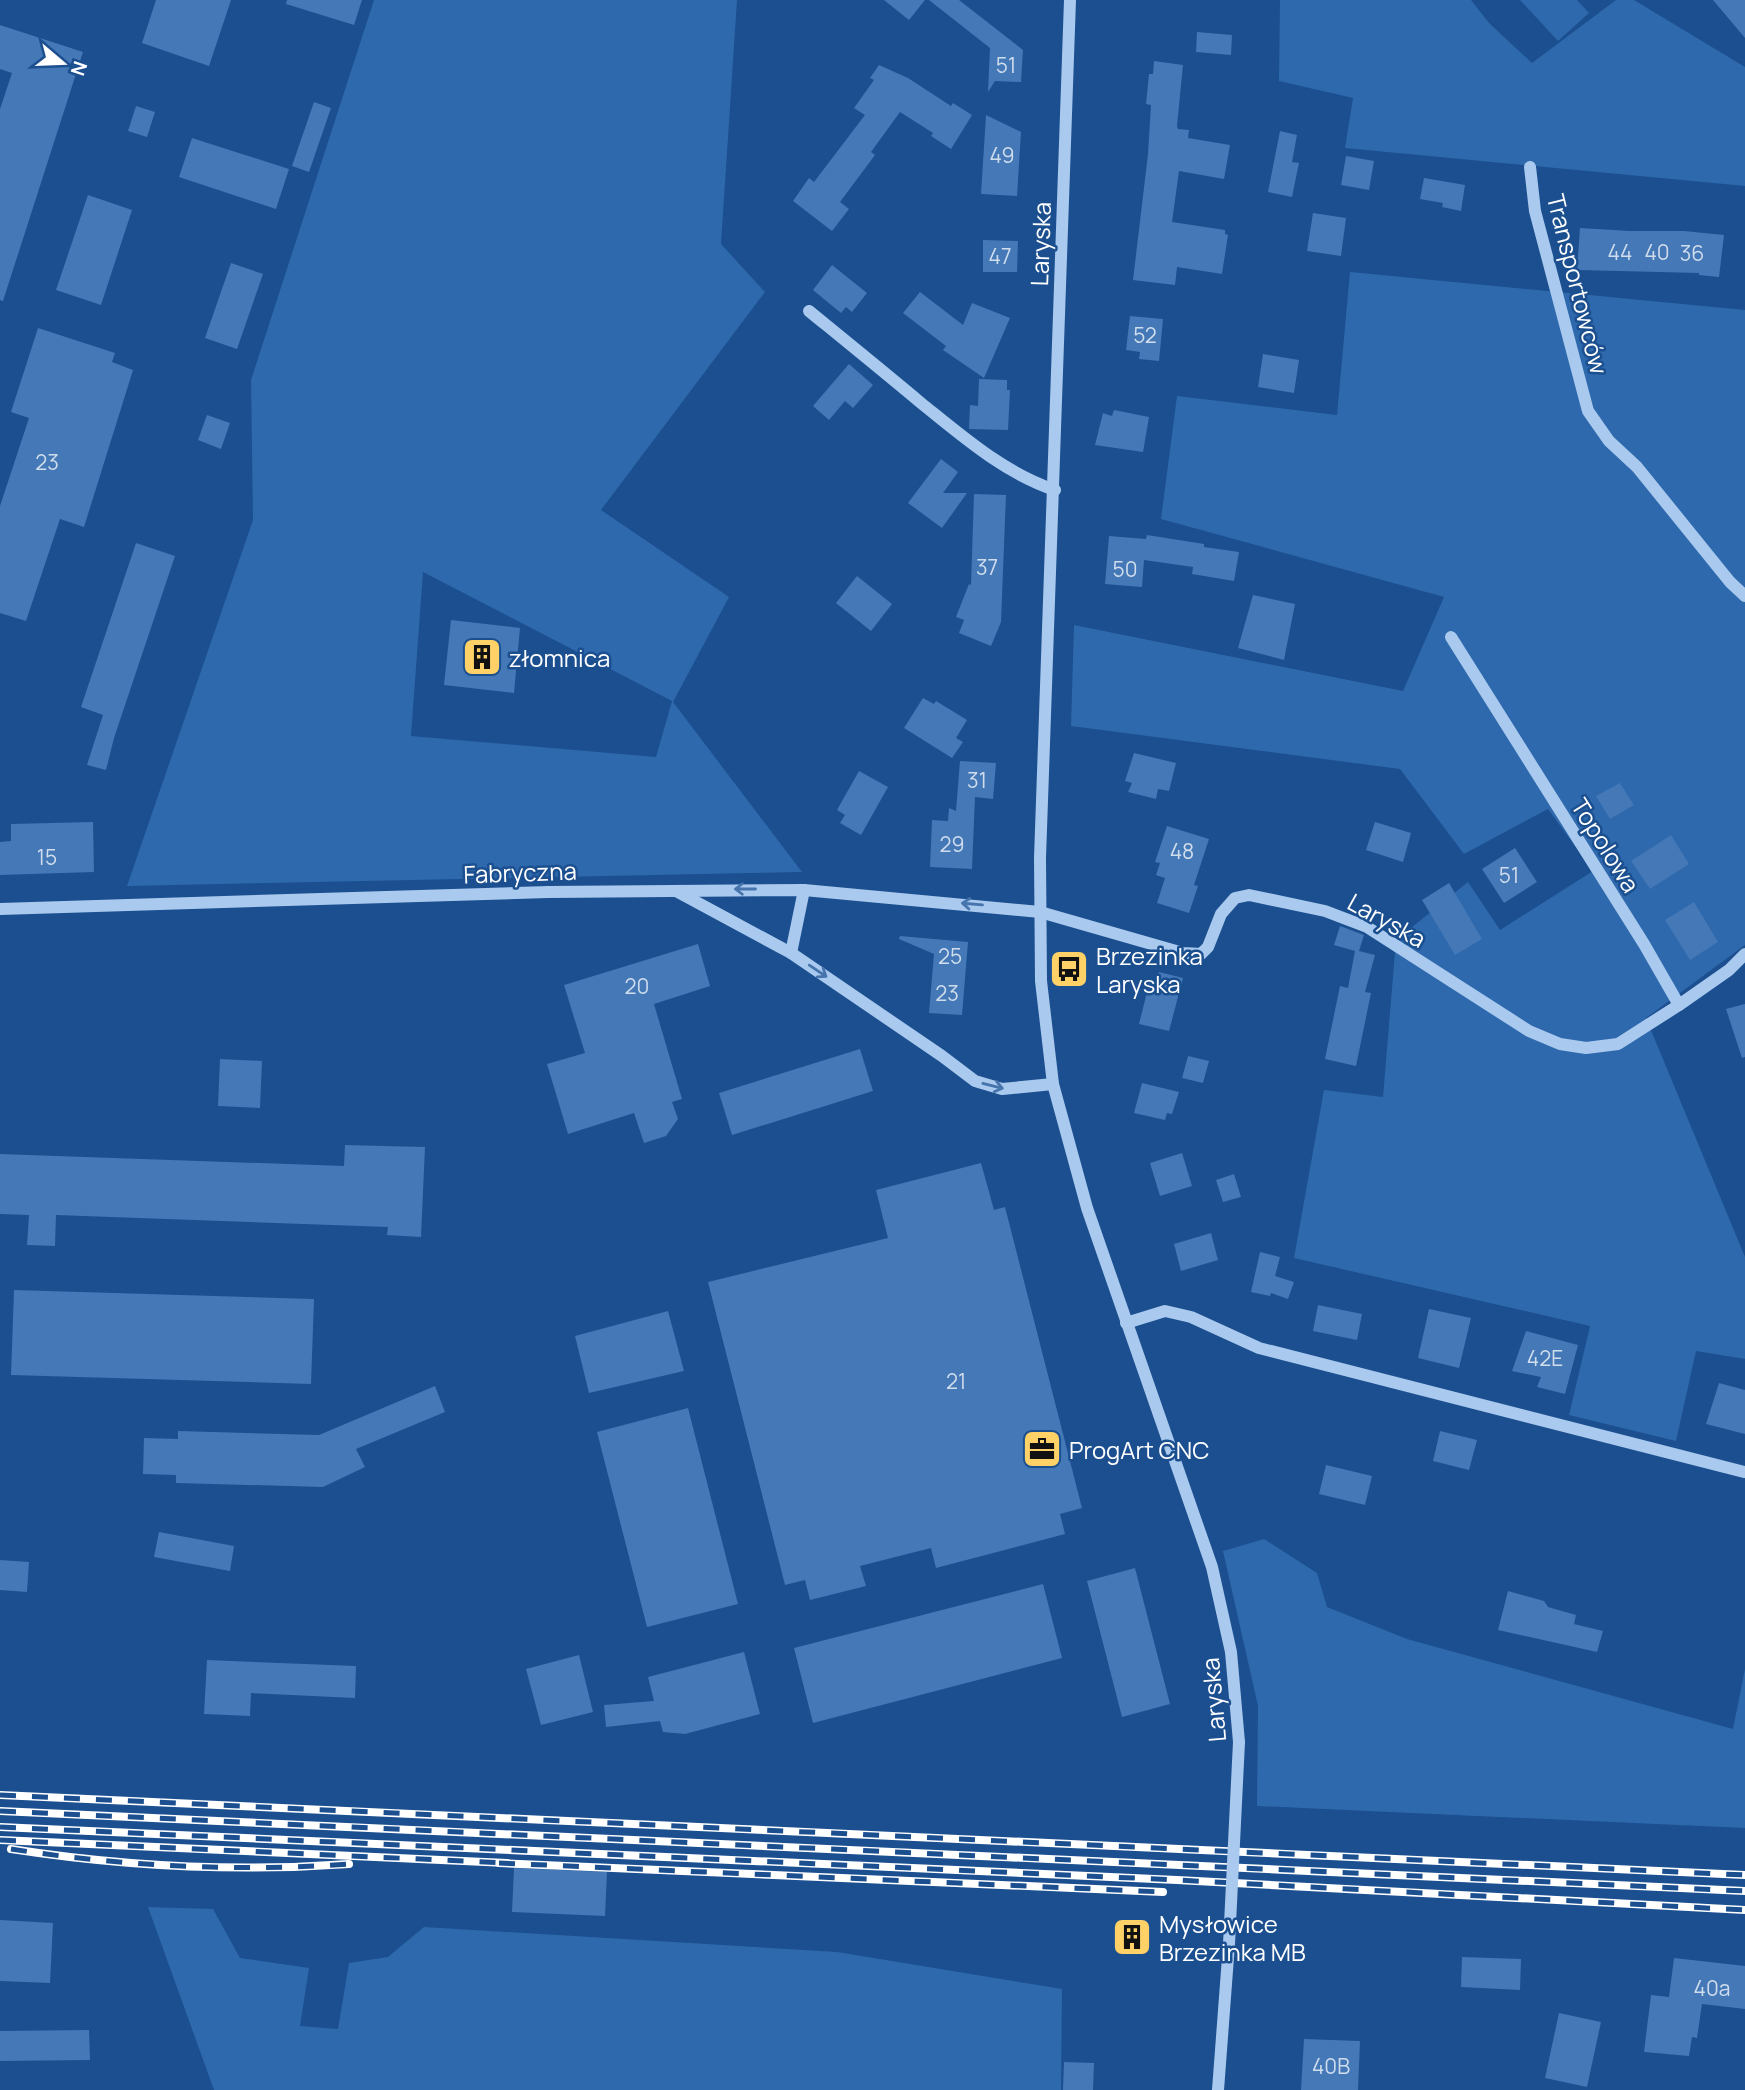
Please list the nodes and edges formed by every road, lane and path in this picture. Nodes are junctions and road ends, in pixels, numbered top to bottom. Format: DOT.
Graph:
graph roads {
  1 [pos="1070,0"];
  2 [pos="1530,167"];
  3 [pos="809,311"];
  4 [pos="1055,490"];
  5 [pos="1745,596"];
  6 [pos="1451,637"];
  7 [pos="673,889"];
  8 [pos="804,890"];
  9 [pos="0,909"];
  10 [pos="1040,912"];
  11 [pos="791,953"];
  12 [pos="1745,954"];
  13 [pos="1679,1005"];
  14 [pos="1053,1084"];
  15 [pos="1126,1323"];
  16 [pos="1744,1472"];
  17 [pos="1219,2090"];
  1 -- 4 [label="street, Laryska"];
  2 -- 5 [label="street, Transportowców"];
  3 -- 4 [label="street"];
  4 -- 10 [label="street, Laryska"];
  6 -- 13 [label="street, Topolowa"];
  8 -- 7 [label="street, Fabryczna, one-way"];
  7 -- 9 [label="street, Fabryczna"];
  7 -- 11 [label="street"];
  10 -- 8 [label="street, Fabryczna, one-way"];
  8 -- 11 [label="street"];
  10 -- 13 [label="street, Laryska"];
  10 -- 14 [label="street, Laryska"];
  11 -- 14 [label="street, one-way"];
  12 -- 13 [label="street"];
  14 -- 15 [label="street, Laryska"];
  15 -- 16 [label="street"];
  15 -- 17 [label="street, Laryska, bridge"];
}
